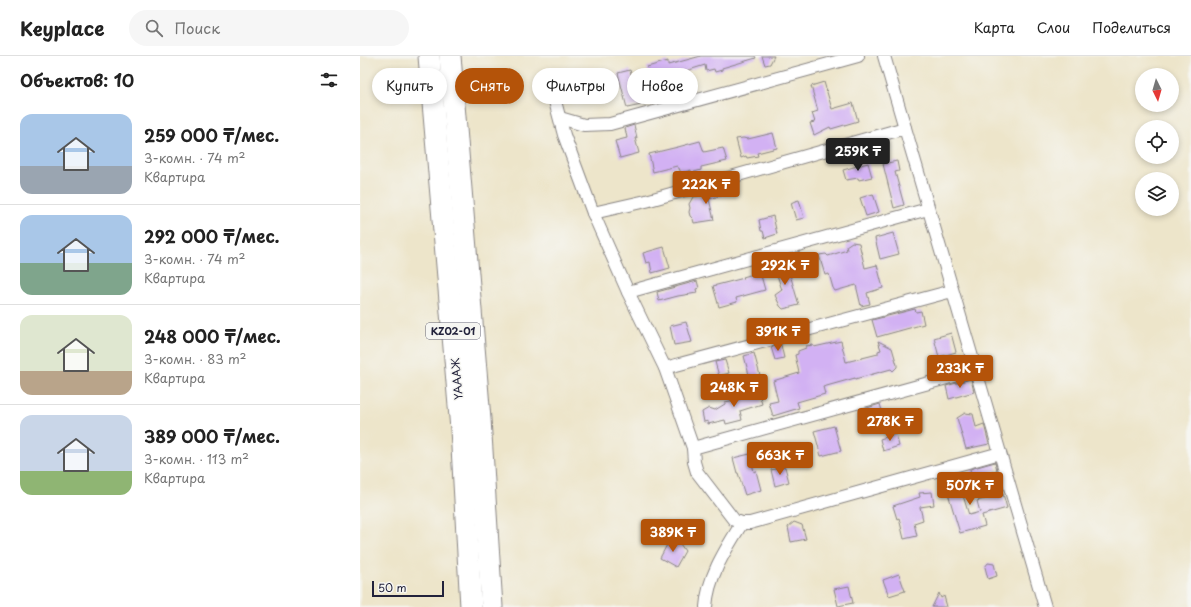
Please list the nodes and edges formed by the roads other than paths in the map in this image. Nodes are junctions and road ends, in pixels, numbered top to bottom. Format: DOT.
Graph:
graph roads {
  1 [pos="429,56"];
  2 [pos="450,56"];
  3 [pos="858,56"];
  4 [pos="884,56"];
  5 [pos="556,104"];
  6 [pos="560,118"];
  7 [pos="905,128"];
  8 [pos="928,209"];
  9 [pos="593,213"];
  10 [pos="952,291"];
  11 [pos="628,292"];
  12 [pos="665,368"];
  13 [pos="976,370"];
  14 [pos="693,448"];
  15 [pos="1000,453"];
  16 [pos="742,523"];
  17 [pos="471,607"];
  18 [pos="492,607"];
  19 [pos="706,607"];
  20 [pos="1045,607"];
  1 -- 17 [label="highway, ҮАААЖ / KZ02-01"];
  2 -- 18 [label="highway, ҮАААЖ / KZ02-01"];
  3 -- 6 [label="street"];
  4 -- 7 [label="street"];
  5 -- 6 [label="street"];
  6 -- 9 [label="street"];
  7 -- 8 [label="street"];
  7 -- 9 [label="street"];
  8 -- 10 [label="street"];
  8 -- 11 [label="street"];
  9 -- 11 [label="street"];
  10 -- 12 [label="street"];
  10 -- 13 [label="street"];
  11 -- 12 [label="street"];
  12 -- 14 [label="street"];
  13 -- 14 [label="street"];
  13 -- 15 [label="street"];
  14 -- 16 [label="street"];
  15 -- 16 [label="street"];
  15 -- 20 [label="street"];
  16 -- 19 [label="street"];
}
